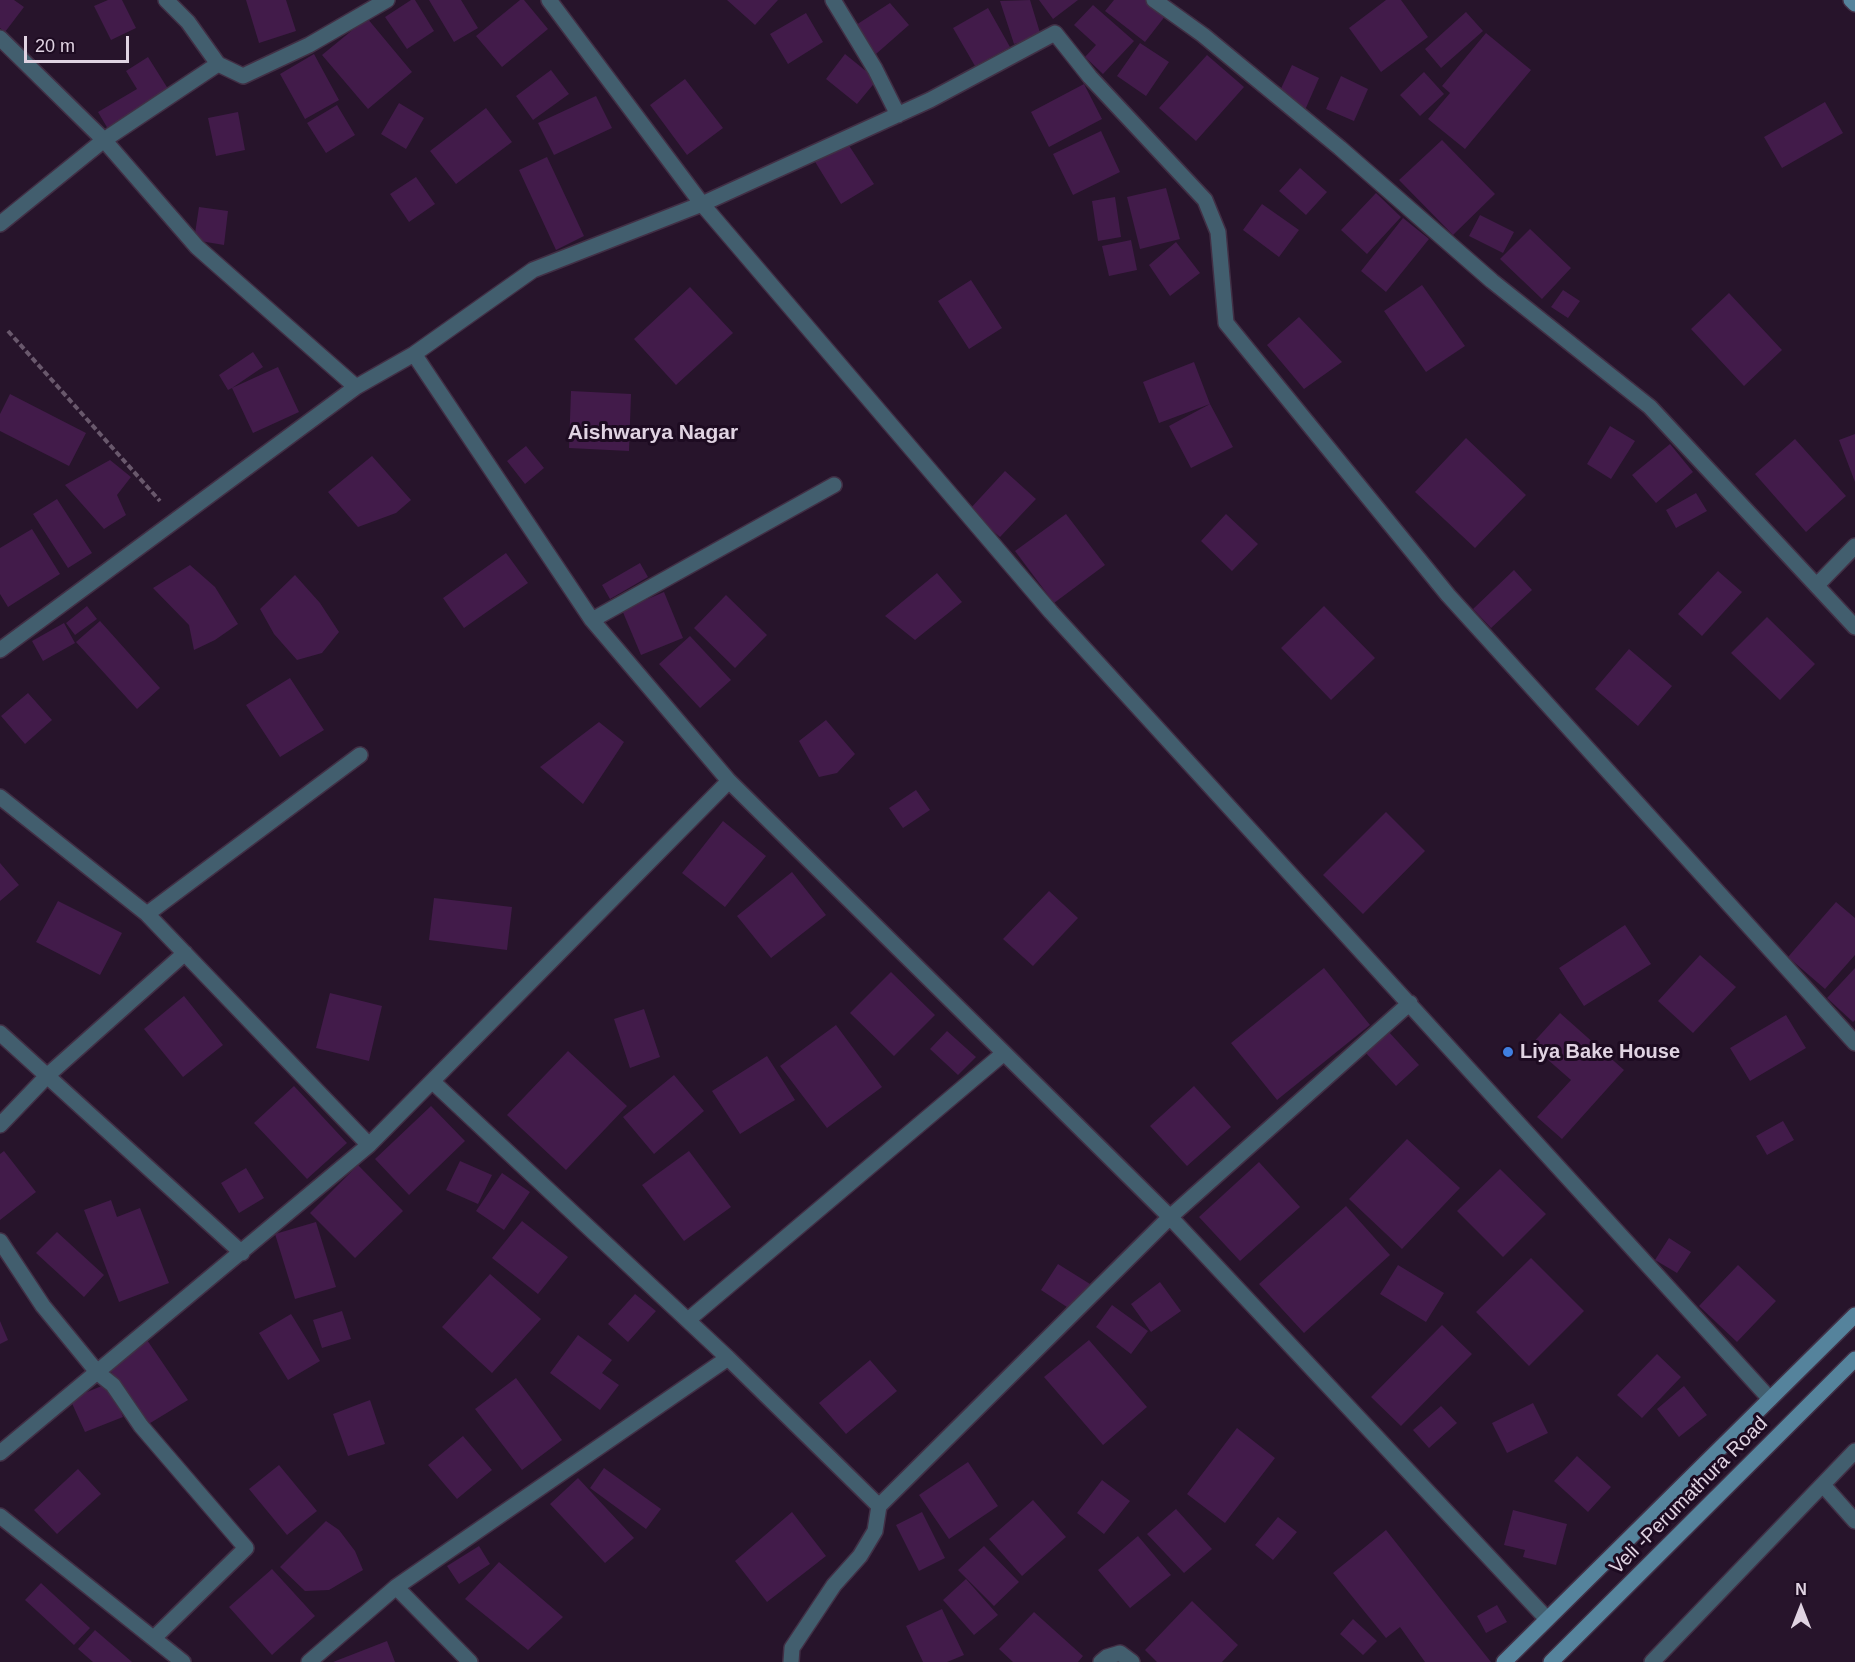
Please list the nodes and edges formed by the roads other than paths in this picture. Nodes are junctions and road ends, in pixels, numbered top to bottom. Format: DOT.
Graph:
graph roads {
  1 [pos="166,0"];
  2 [pos="387,0"];
  3 [pos="549,0"];
  4 [pos="833,0"];
  5 [pos="1154,0"];
  6 [pos="1851,0"];
  7 [pos="1855,4"];
  8 [pos="0,38"];
  9 [pos="218,64"];
  10 [pos="898,115"];
  11 [pos="104,140"];
  12 [pos="702,204"];
  13 [pos="0,224"];
  14 [pos="414,354"];
  15 [pos="356,387"];
  16 [pos="834,485"];
  17 [pos="1855,546"];
  18 [pos="1817,585"];
  19 [pos="592,620"];
  20 [pos="1855,627"];
  21 [pos="0,650"];
  22 [pos="360,755"];
  23 [pos="729,781"];
  24 [pos="0,797"];
  25 [pos="147,914"];
  26 [pos="185,953"];
  27 [pos="1410,1003"];
  28 [pos="0,1032"];
  29 [pos="1855,1043"];
  30 [pos="1004,1053"];
  31 [pos="48,1075"];
  32 [pos="433,1082"];
  33 [pos="0,1125"];
  34 [pos="369,1145"];
  35 [pos="1170,1217"];
  36 [pos="0,1241"];
  37 [pos="242,1253"];
  38 [pos="1855,1315"];
  39 [pos="688,1320"];
  40 [pos="728,1358"];
  41 [pos="1855,1359"];
  42 [pos="98,1372"];
  43 [pos="1770,1399"];
  44 [pos="1855,1451"];
  45 [pos="0,1454"];
  46 [pos="1823,1485"];
  47 [pos="879,1506"];
  48 [pos="0,1516"];
  49 [pos="1855,1521"];
  50 [pos="396,1587"];
  51 [pos="1547,1619"];
  52 [pos="155,1637"];
  53 [pos="183,1662"];
  54 [pos="309,1662"];
  55 [pos="470,1662"];
  56 [pos="791,1662"];
  57 [pos="1101,1662"];
  58 [pos="1132,1662"];
  59 [pos="1504,1662"];
  60 [pos="1551,1662"];
  61 [pos="1652,1662"];
  1 -- 9 [label="street"];
  2 -- 9 [label="street"];
  3 -- 12 [label="street"];
  4 -- 10 [label="street"];
  5 -- 18 [label="street"];
  6 -- 7 [label="main road"];
  8 -- 11 [label="street"];
  9 -- 11 [label="street"];
  10 -- 12 [label="street"];
  10 -- 29 [label="street"];
  11 -- 13 [label="street"];
  11 -- 15 [label="street"];
  12 -- 14 [label="street"];
  12 -- 27 [label="street"];
  14 -- 15 [label="street"];
  14 -- 19 [label="street"];
  15 -- 21 [label="street"];
  16 -- 19 [label="street"];
  17 -- 18 [label="street"];
  18 -- 20 [label="street"];
  19 -- 23 [label="street"];
  22 -- 25 [label="street"];
  23 -- 30 [label="street"];
  23 -- 32 [label="street"];
  24 -- 25 [label="street"];
  25 -- 26 [label="street"];
  26 -- 31 [label="street"];
  26 -- 34 [label="street"];
  27 -- 35 [label="street"];
  27 -- 43 [label="street"];
  28 -- 31 [label="street"];
  30 -- 35 [label="street"];
  30 -- 39 [label="street"];
  31 -- 33 [label="street"];
  31 -- 37 [label="street"];
  32 -- 34 [label="street"];
  32 -- 39 [label="street"];
  34 -- 37 [label="street"];
  35 -- 47 [label="street"];
  35 -- 51 [label="street"];
  36 -- 42 [label="street"];
  37 -- 42 [label="street"];
  38 -- 43 [label="main road"];
  39 -- 40 [label="street"];
  40 -- 47 [label="street"];
  40 -- 50 [label="street"];
  41 -- 60 [label="main road, Veli -Perumathura Road"];
  42 -- 45 [label="street"];
  42 -- 52 [label="street"];
  43 -- 51 [label="main road"];
  44 -- 46 [label="street"];
  46 -- 49 [label="street"];
  46 -- 61 [label="street"];
  47 -- 56 [label="street"];
  48 -- 52 [label="street"];
  50 -- 54 [label="street"];
  50 -- 55 [label="street"];
  51 -- 59 [label="main road"];
  52 -- 53 [label="street"];
  57 -- 58 [label="street"];
}
